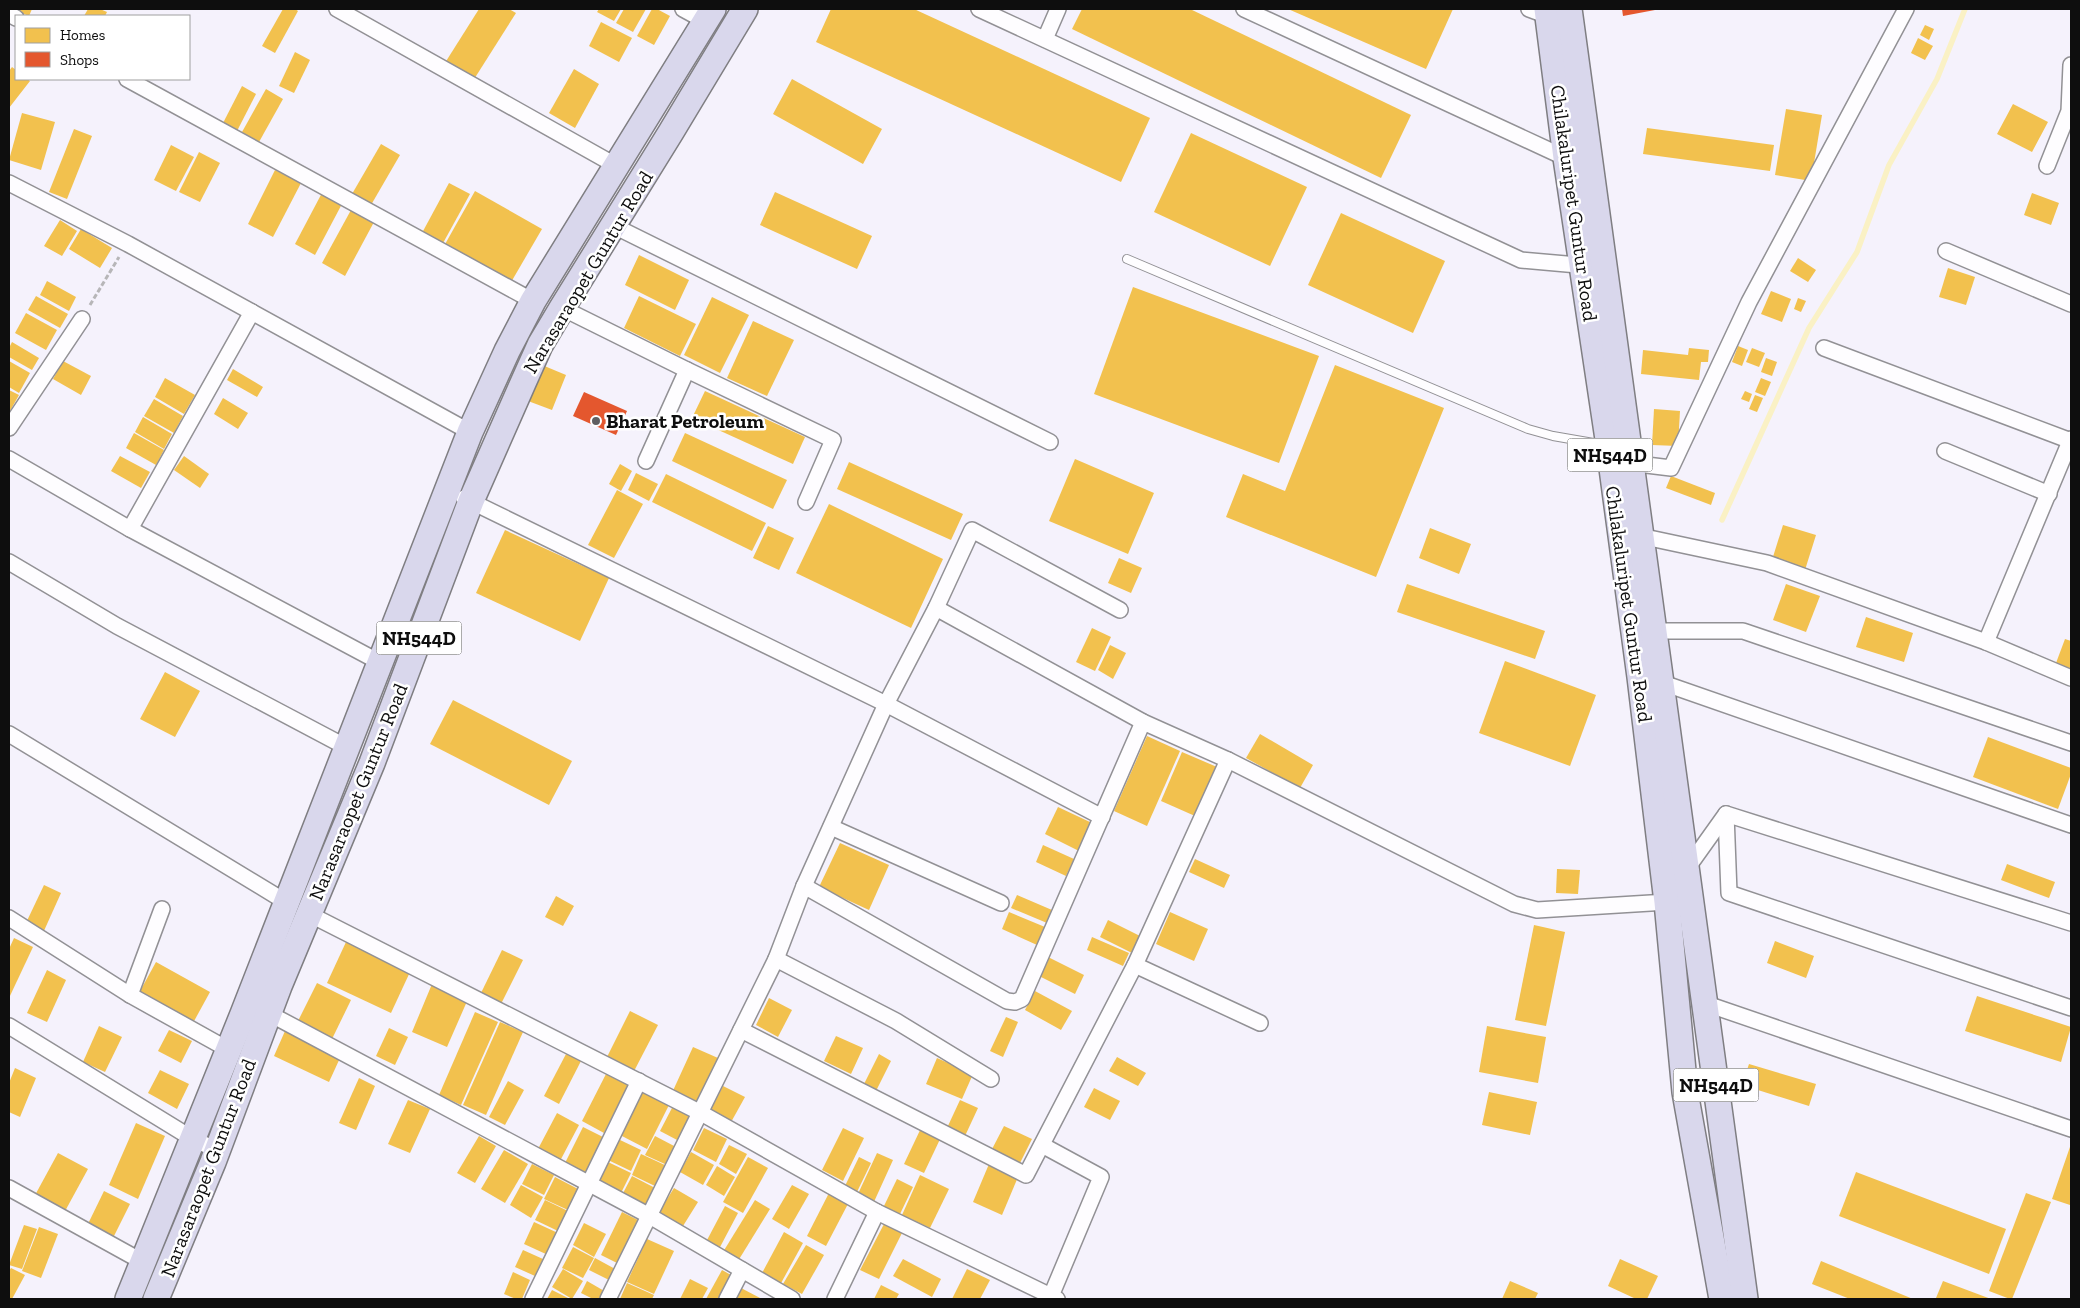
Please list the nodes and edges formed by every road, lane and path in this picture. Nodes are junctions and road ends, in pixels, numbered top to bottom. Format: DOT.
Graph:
graph roads {
  1 [pos="336,9"];
  2 [pos="683,9"];
  3 [pos="746,9"];
  4 [pos="979,9"];
  5 [pos="1058,9"];
  6 [pos="1244,9"];
  7 [pos="1906,9"];
  8 [pos="1548,11"];
  9 [pos="709,15"];
  10 [pos="1046,39"];
  11 [pos="2071,65"];
  12 [pos="129,80"];
  13 [pos="1566,158"];
  14 [pos="616,166"];
  15 [pos="2047,166"];
  16 [pos="9,183"];
  17 [pos="614,226"];
  18 [pos="128,244"];
  19 [pos="1946,251"];
  20 [pos="1127,259"];
  21 [pos="1593,265"];
  22 [pos="534,301"];
  23 [pos="2071,304"];
  24 [pos="562,308"];
  25 [pos="252,312"];
  26 [pos="82,319"];
  27 [pos="1824,348"];
  28 [pos="688,370"];
  29 [pos="9,428"];
  30 [pos="470,432"];
  31 [pos="2071,440"];
  32 [pos="1050,442"];
  33 [pos="1609,446"];
  34 [pos="1945,451"];
  35 [pos="9,459"];
  36 [pos="646,461"];
  37 [pos="1630,463"];
  38 [pos="448,490"];
  39 [pos="2049,494"];
  40 [pos="471,501"];
  41 [pos="806,502"];
  42 [pos="130,529"];
  43 [pos="1640,536"];
  44 [pos="9,562"];
  45 [pos="936,608"];
  46 [pos="1120,610"];
  47 [pos="1653,631"];
  48 [pos="1986,642"];
  49 [pos="381,663"];
  50 [pos="2071,678"];
  51 [pos="1660,682"];
  52 [pos="886,704"];
  53 [pos="1143,722"];
  54 [pos="9,734"];
  55 [pos="2071,743"];
  56 [pos="348,748"];
  57 [pos="1228,760"];
  58 [pos="1726,814"];
  59 [pos="1102,817"];
  60 [pos="2071,825"];
  61 [pos="831,827"];
  62 [pos="1686,871"];
  63 [pos="804,886"];
  64 [pos="286,902"];
  65 [pos="1667,902"];
  66 [pos="1001,903"];
  67 [pos="162,909"];
  68 [pos="309,914"];
  69 [pos="9,918"];
  70 [pos="2071,923"];
  71 [pos="776,959"];
  72 [pos="1136,965"];
  73 [pos="130,995"];
  74 [pos="1704,1003"];
  75 [pos="2071,1008"];
  76 [pos="268,1014"];
  77 [pos="1260,1023"];
  78 [pos="9,1026"];
  79 [pos="740,1030"];
  80 [pos="229,1050"];
  81 [pos="991,1078"];
  82 [pos="639,1081"];
  83 [pos="701,1114"];
  84 [pos="2071,1129"];
  85 [pos="193,1139"];
  86 [pos="1042,1144"];
  87 [pos="217,1150"];
  88 [pos="588,1184"];
  89 [pos="9,1188"];
  90 [pos="877,1212"];
  91 [pos="648,1215"];
  92 [pos="143,1262"];
  93 [pos="742,1270"];
  94 [pos="1054,1298"];
  95 [pos="128,1299"];
  96 [pos="156,1299"];
  97 [pos="533,1299"];
  98 [pos="608,1299"];
  99 [pos="727,1299"];
  100 [pos="792,1299"];
  101 [pos="835,1299"];
  102 [pos="1722,1299"];
  103 [pos="1745,1299"];
  1 -- 14 [label="street"];
  2 -- 9 [label="street"];
  3 -- 17 [label="highway, Narasaraopet Guntur Road / NH544D"];
  4 -- 10 [label="street"];
  5 -- 10 [label="street"];
  6 -- 13 [label="street"];
  7 -- 37 [label="street"];
  8 -- 13 [label="highway, Chilakaluripet Guntur Road / NH544D"];
  8 -- 21 [label="highway, Chilakaluripet Guntur Road / NH544D"];
  9 -- 14 [label="highway, Narasaraopet Guntur Road / NH544D"];
  10 -- 21 [label="street"];
  11 -- 15 [label="street"];
  12 -- 22 [label="street"];
  13 -- 21 [label="highway, Chilakaluripet Guntur Road / NH544D"];
  14 -- 22 [label="highway, Narasaraopet Guntur Road / NH544D"];
  16 -- 18 [label="street"];
  17 -- 24 [label="highway, Narasaraopet Guntur Road / NH544D"];
  17 -- 32 [label="street"];
  18 -- 25 [label="street"];
  18 -- 26 [label="path"];
  19 -- 23 [label="street"];
  20 -- 33 [label="lane"];
  21 -- 33 [label="highway, Chilakaluripet Guntur Road / NH544D"];
  21 -- 37 [label="highway, Chilakaluripet Guntur Road / NH544D"];
  22 -- 30 [label="highway, Narasaraopet Guntur Road / NH544D"];
  24 -- 28 [label="street"];
  24 -- 40 [label="highway, Narasaraopet Guntur Road / NH544D"];
  25 -- 30 [label="street"];
  25 -- 42 [label="street"];
  26 -- 29 [label="street"];
  27 -- 31 [label="street"];
  28 -- 36 [label="street"];
  28 -- 41 [label="street"];
  30 -- 38 [label="highway, Narasaraopet Guntur Road / NH544D"];
  31 -- 39 [label="street"];
  33 -- 65 [label="highway, Chilakaluripet Guntur Road / NH544D"];
  34 -- 39 [label="street"];
  35 -- 42 [label="street"];
  37 -- 43 [label="highway, Chilakaluripet Guntur Road / NH544D"];
  38 -- 40 [label="street"];
  38 -- 49 [label="highway, Narasaraopet Guntur Road / NH544D"];
  39 -- 48 [label="street"];
  40 -- 52 [label="street"];
  40 -- 68 [label="highway, Narasaraopet Guntur Road / NH544D"];
  42 -- 49 [label="street"];
  43 -- 47 [label="highway, Chilakaluripet Guntur Road / NH544D"];
  43 -- 48 [label="street"];
  44 -- 56 [label="street"];
  45 -- 46 [label="street"];
  45 -- 52 [label="street"];
  45 -- 53 [label="street"];
  47 -- 51 [label="highway, Chilakaluripet Guntur Road / NH544D"];
  47 -- 55 [label="street"];
  48 -- 50 [label="street"];
  49 -- 56 [label="highway, Narasaraopet Guntur Road / NH544D"];
  51 -- 60 [label="street"];
  51 -- 62 [label="highway, Chilakaluripet Guntur Road / NH544D"];
  52 -- 59 [label="street"];
  52 -- 61 [label="street"];
  53 -- 57 [label="street"];
  53 -- 59 [label="street"];
  54 -- 64 [label="street"];
  56 -- 64 [label="highway, Narasaraopet Guntur Road / NH544D"];
  57 -- 65 [label="street"];
  57 -- 72 [label="street"];
  58 -- 62 [label="street"];
  58 -- 70 [label="street"];
  58 -- 75 [label="street"];
  59 -- 63 [label="street"];
  61 -- 63 [label="street"];
  61 -- 66 [label="street"];
  62 -- 74 [label="highway, NH544D"];
  63 -- 71 [label="street"];
  64 -- 80 [label="highway, Narasaraopet Guntur Road / NH544D"];
  65 -- 102 [label="highway, NH544D"];
  67 -- 73 [label="street"];
  68 -- 76 [label="highway, Narasaraopet Guntur Road / NH544D"];
  68 -- 82 [label="street"];
  69 -- 73 [label="street"];
  71 -- 79 [label="street"];
  71 -- 81 [label="street"];
  72 -- 77 [label="street"];
  72 -- 86 [label="street"];
  73 -- 80 [label="street"];
  74 -- 84 [label="street"];
  74 -- 103 [label="highway, NH544D"];
  76 -- 87 [label="highway, Narasaraopet Guntur Road / NH544D"];
  76 -- 88 [label="street"];
  78 -- 85 [label="street"];
  79 -- 83 [label="street"];
  79 -- 86 [label="street"];
  80 -- 85 [label="highway, Narasaraopet Guntur Road / NH544D"];
  82 -- 83 [label="street"];
  82 -- 88 [label="street"];
  83 -- 90 [label="street"];
  83 -- 91 [label="street"];
  85 -- 87 [label="street"];
  85 -- 92 [label="highway, Narasaraopet Guntur Road / NH544D"];
  86 -- 94 [label="street"];
  87 -- 96 [label="highway, Narasaraopet Guntur Road / NH544D"];
  88 -- 91 [label="street"];
  88 -- 97 [label="street"];
  89 -- 92 [label="street"];
  90 -- 94 [label="street"];
  90 -- 101 [label="street"];
  91 -- 93 [label="street"];
  91 -- 98 [label="street"];
  92 -- 95 [label="highway, Narasaraopet Guntur Road / NH544D"];
  93 -- 99 [label="street"];
  93 -- 100 [label="street"];
}
